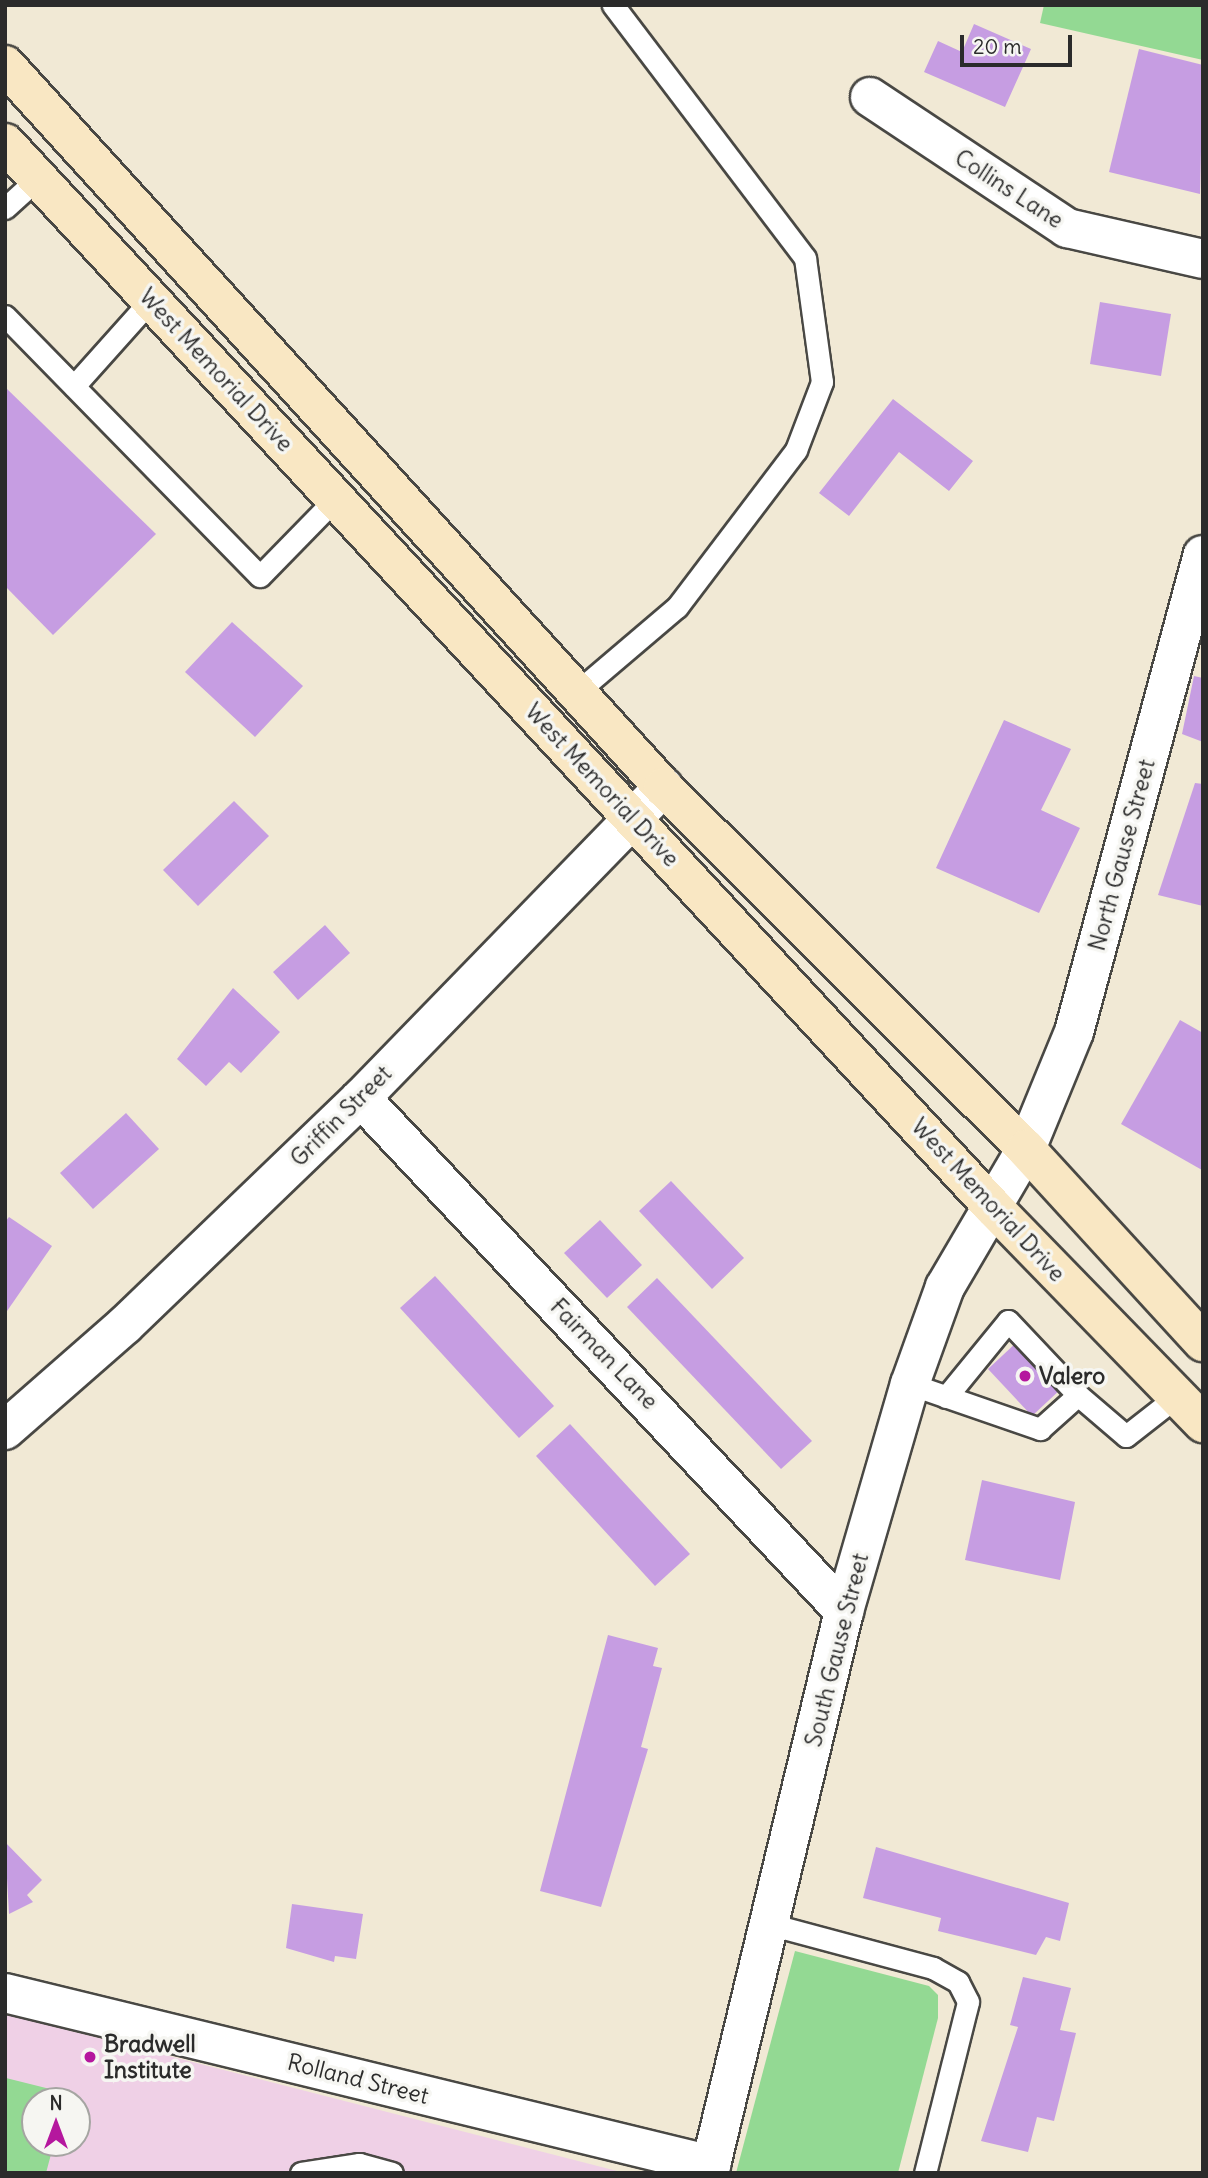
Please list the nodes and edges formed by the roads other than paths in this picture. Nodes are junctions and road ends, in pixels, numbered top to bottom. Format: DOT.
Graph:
graph roads {
  1 [pos="613,5"];
  2 [pos="5,65"];
  3 [pos="870,97"];
  4 [pos="5,144"];
  5 [pos="38,178"];
  6 [pos="5,208"];
  7 [pos="1203,259"];
  8 [pos="151,300"];
  9 [pos="5,316"];
  10 [pos="74,386"];
  11 [pos="335,498"];
  12 [pos="1203,555"];
  13 [pos="577,692"];
  14 [pos="663,787"];
  15 [pos="632,817"];
  16 [pos="361,1098"];
  17 [pos="1026,1149"];
  18 [pos="992,1206"];
  19 [pos="1203,1342"];
  20 [pos="910,1384"];
  21 [pos="1077,1395"];
  22 [pos="946,1397"];
  23 [pos="1190,1409"];
  24 [pos="5,1430"];
  25 [pos="844,1611"];
  26 [pos="769,1924"];
  27 [pos="5,1993"];
  28 [pos="710,2169"];
  29 [pos="301,2173"];
  30 [pos="392,2173"];
  31 [pos="925,2173"];
  1 -- 13 [label="lane"];
  2 -- 13 [label="main road, West Memorial Drive"];
  3 -- 7 [label="street, Collins Lane"];
  4 -- 5 [label="main road, West Memorial Drive"];
  5 -- 6 [label="lane"];
  5 -- 8 [label="main road, West Memorial Drive"];
  8 -- 10 [label="lane"];
  8 -- 11 [label="main road, West Memorial Drive"];
  9 -- 10 [label="lane"];
  10 -- 11 [label="lane"];
  11 -- 15 [label="main road, West Memorial Drive"];
  12 -- 17 [label="street, North Gause Street"];
  13 -- 14 [label="main road, West Memorial Drive"];
  14 -- 15 [label="street, Griffin Street"];
  14 -- 17 [label="main road, West Memorial Drive"];
  15 -- 16 [label="street, Griffin Street"];
  15 -- 18 [label="main road, West Memorial Drive"];
  16 -- 24 [label="street, Griffin Street"];
  16 -- 25 [label="street, Fairman Lane"];
  17 -- 18 [label="street, South Gause Street"];
  17 -- 19 [label="main road, West Memorial Drive"];
  18 -- 20 [label="street, South Gause Street"];
  18 -- 23 [label="main road, West Memorial Drive"];
  20 -- 22 [label="lane"];
  20 -- 25 [label="street, South Gause Street"];
  21 -- 22 [label="lane"];
  21 -- 22 [label="lane"];
  21 -- 23 [label="lane"];
  25 -- 26 [label="street, South Gause Street"];
  26 -- 28 [label="street, South Gause Street"];
  26 -- 31 [label="lane"];
  27 -- 28 [label="street, Rolland Street"];
  29 -- 30 [label="lane"];
}
